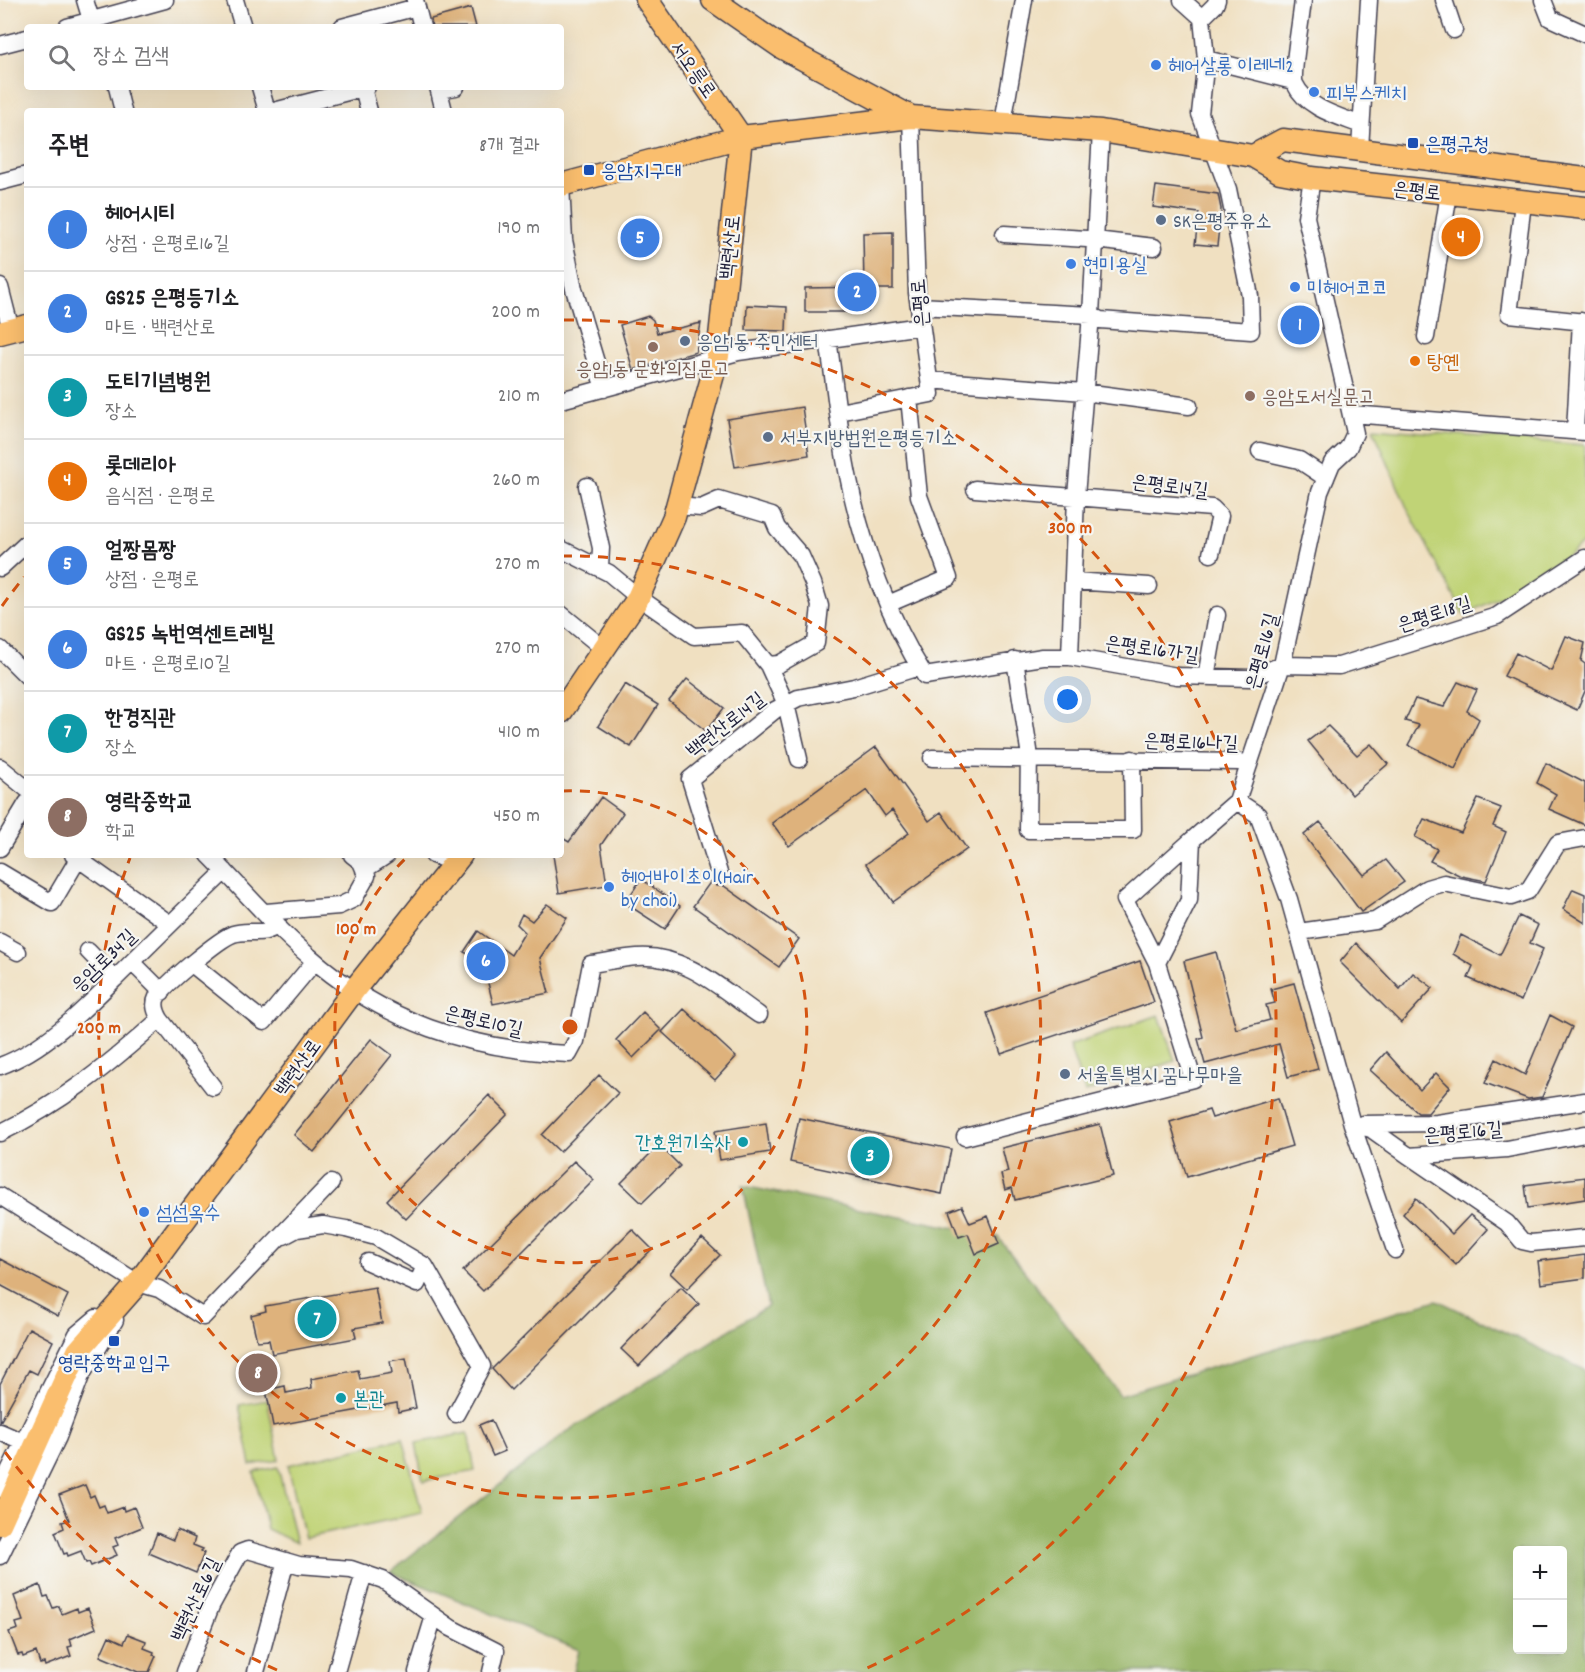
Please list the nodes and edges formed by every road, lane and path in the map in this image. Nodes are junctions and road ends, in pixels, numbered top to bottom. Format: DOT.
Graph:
graph roads {
  1 [pos="84,0"];
  2 [pos="165,0"];
  3 [pos="235,0"];
  4 [pos="647,0"];
  5 [pos="713,0"];
  6 [pos="1024,0"];
  7 [pos="1182,0"];
  8 [pos="1216,0"];
  9 [pos="1303,0"];
  10 [pos="1369,0"];
  11 [pos="1444,0"];
  12 [pos="1543,0"];
  13 [pos="416,3"];
  14 [pos="1202,18"];
  15 [pos="97,22"];
  16 [pos="242,24"];
  17 [pos="351,24"];
  18 [pos="421,24"];
  19 [pos="1454,30"];
  20 [pos="1585,34"];
  21 [pos="24,39"];
  22 [pos="0,45"];
  23 [pos="1206,59"];
  24 [pos="1293,81"];
  25 [pos="118,90"];
  26 [pos="261,90"];
  27 [pos="357,90"];
  28 [pos="365,90"];
  29 [pos="438,90"];
  30 [pos="122,108"];
  31 [pos="266,108"];
  32 [pos="286,108"];
  33 [pos="368,108"];
  34 [pos="443,108"];
  35 [pos="911,117"];
  36 [pos="1003,123"];
  37 [pos="1361,125"];
  38 [pos="1101,131"];
  39 [pos="741,137"];
  40 [pos="1360,149"];
  41 [pos="1216,150"];
  42 [pos="1253,156"];
  43 [pos="24,176"];
  44 [pos="1312,178"];
  45 [pos="1585,179"];
  46 [pos="0,182"];
  47 [pos="564,184"];
  48 [pos="1449,193"];
  49 [pos="1523,202"];
  50 [pos="1585,208"];
  51 [pos="1004,234"];
  52 [pos="564,240"];
  53 [pos="1096,243"];
  54 [pos="1154,248"];
  55 [pos="0,287"];
  56 [pos="919,306"];
  57 [pos="1091,315"];
  58 [pos="1583,322"];
  59 [pos="921,326"];
  60 [pos="13,330"];
  61 [pos="1426,338"];
  62 [pos="828,339"];
  63 [pos="718,356"];
  64 [pos="929,380"];
  65 [pos="604,389"];
  66 [pos="1084,392"];
  67 [pos="909,398"];
  68 [pos="564,399"];
  69 [pos="1189,406"];
  70 [pos="838,412"];
  71 [pos="1351,414"];
  72 [pos="1580,431"];
  73 [pos="1260,451"];
  74 [pos="1326,478"];
  75 [pos="587,486"];
  76 [pos="975,489"];
  77 [pos="1076,496"];
  78 [pos="677,506"];
  79 [pos="24,546"];
  80 [pos="564,550"];
  81 [pos="1211,554"];
  82 [pos="1585,558"];
  83 [pos="600,567"];
  84 [pos="0,568"];
  85 [pos="1073,581"];
  86 [pos="1149,586"];
  87 [pos="638,597"];
  88 [pos="888,604"];
  89 [pos="1217,615"];
  90 [pos="564,620"];
  91 [pos="0,649"];
  92 [pos="604,649"];
  93 [pos="1070,657"];
  94 [pos="1015,660"];
  95 [pos="768,664"];
  96 [pos="1282,665"];
  97 [pos="920,667"];
  98 [pos="24,670"];
  99 [pos="1206,677"];
  100 [pos="786,704"];
  101 [pos="564,708"];
  102 [pos="932,758"];
  103 [pos="799,759"];
  104 [pos="1029,759"];
  105 [pos="1132,759"];
  106 [pos="1249,765"];
  107 [pos="0,767"];
  108 [pos="24,787"];
  109 [pos="1237,801"];
  110 [pos="24,814"];
  111 [pos="1585,838"];
  112 [pos="1192,840"];
  113 [pos="1,844"];
  114 [pos="74,858"];
  115 [pos="76,858"];
  116 [pos="212,858"];
  117 [pos="354,858"];
  118 [pos="382,858"];
  119 [pos="458,859"];
  120 [pos="364,870"];
  121 [pos="225,871"];
  122 [pos="0,872"];
  123 [pos="720,876"];
  124 [pos="266,912"];
  125 [pos="170,924"];
  126 [pos="278,925"];
  127 [pos="1299,932"];
  128 [pos="0,942"];
  129 [pos="88,951"];
  130 [pos="18,952"];
  131 [pos="315,961"];
  132 [pos="132,962"];
  133 [pos="1158,963"];
  134 [pos="192,964"];
  135 [pos="115,979"];
  136 [pos="354,990"];
  137 [pos="162,992"];
  138 [pos="759,1015"];
  139 [pos="160,1019"];
  140 [pos="0,1066"];
  141 [pos="213,1087"];
  142 [pos="1585,1101"];
  143 [pos="1352,1124"];
  144 [pos="0,1133"];
  145 [pos="1585,1134"];
  146 [pos="965,1137"];
  147 [pos="1409,1156"];
  148 [pos="331,1183"];
  149 [pos="0,1196"];
  150 [pos="1585,1238"];
  151 [pos="275,1241"];
  152 [pos="1395,1250"];
  153 [pos="368,1262"];
  154 [pos="425,1266"];
  155 [pos="138,1283"];
  156 [pos="456,1414"];
  157 [pos="0,1432"];
  158 [pos="23,1442"];
  159 [pos="0,1489"];
  160 [pos="0,1524"];
  161 [pos="0,1556"];
  162 [pos="286,1561"];
  163 [pos="364,1574"];
  164 [pos="434,1616"];
  165 [pos="185,1672"];
  166 [pos="256,1672"];
  167 [pos="336,1672"];
  168 [pos="417,1672"];
  169 [pos="491,1672"];
  1 -- 15 [label="street"];
  2 -- 15 [label="street"];
  3 -- 16 [label="street"];
  4 -- 39 [label="main road, 서오릉로"];
  5 -- 35 [label="main road"];
  6 -- 36 [label="street"];
  7 -- 14 [label="street"];
  8 -- 14 [label="street"];
  9 -- 24 [label="street"];
  10 -- 37 [label="street"];
  11 -- 19 [label="street"];
  12 -- 20 [label="street"];
  13 -- 17 [label="street"];
  13 -- 18 [label="street"];
  14 -- 23 [label="street"];
  21 -- 22 [label="street"];
  23 -- 24 [label="street"];
  23 -- 41 [label="street"];
  24 -- 37 [label="street"];
  25 -- 30 [label="street"];
  26 -- 31 [label="street"];
  27 -- 32 [label="street"];
  28 -- 33 [label="street"];
  29 -- 34 [label="street"];
  35 -- 36 [label="main road, 은평로"];
  35 -- 39 [label="main road, 은평로"];
  35 -- 56 [label="street, 은평로"];
  36 -- 38 [label="main road, 은평로"];
  37 -- 40 [label="street"];
  38 -- 41 [label="main road, 은평로"];
  38 -- 53 [label="street"];
  39 -- 47 [label="main road, 은평로"];
  39 -- 63 [label="main road, 백련산로"];
  40 -- 42 [label="main road, 은평로"];
  40 -- 45 [label="main road, 은평로"];
  41 -- 42 [label="main road, 은평로"];
  41 -- 57 [label="street"];
  42 -- 44 [label="main road, 은평로"];
  43 -- 46 [label="street"];
  44 -- 48 [label="main road, 은평로"];
  44 -- 71 [label="street, 은평로16길"];
  48 -- 49 [label="main road, 은평로"];
  48 -- 61 [label="street"];
  49 -- 50 [label="main road, 은평로"];
  49 -- 58 [label="street"];
  51 -- 53 [label="street"];
  52 -- 65 [label="street"];
  53 -- 54 [label="street"];
  53 -- 57 [label="street"];
  55 -- 60 [label="street"];
  56 -- 57 [label="street"];
  56 -- 59 [label="street, 은평로"];
  57 -- 66 [label="street"];
  58 -- 72 [label="street"];
  59 -- 62 [label="street"];
  59 -- 64 [label="street, 은평로"];
  62 -- 63 [label="street"];
  62 -- 70 [label="street"];
  63 -- 65 [label="street"];
  63 -- 78 [label="main road, 백련산로"];
  64 -- 66 [label="street"];
  64 -- 67 [label="street"];
  65 -- 68 [label="street"];
  66 -- 69 [label="street"];
  66 -- 77 [label="street"];
  67 -- 70 [label="street"];
  67 -- 88 [label="street"];
  70 -- 88 [label="street"];
  71 -- 72 [label="street"];
  71 -- 74 [label="street, 은평로16길"];
  73 -- 74 [label="street"];
  74 -- 96 [label="street, 은평로16길"];
  75 -- 83 [label="street"];
  76 -- 77 [label="street, 은평로14길"];
  77 -- 81 [label="street, 은평로14길"];
  77 -- 85 [label="street"];
  78 -- 87 [label="main road, 백련산로"];
  78 -- 95 [label="street"];
  79 -- 84 [label="street"];
  80 -- 83 [label="street"];
  82 -- 96 [label="street, 은평로18길"];
  83 -- 87 [label="street"];
  85 -- 86 [label="street"];
  85 -- 93 [label="street"];
  87 -- 92 [label="main road, 백련산로"];
  87 -- 95 [label="street"];
  88 -- 97 [label="street"];
  89 -- 99 [label="street"];
  90 -- 92 [label="street"];
  91 -- 98 [label="street"];
  92 -- 101 [label="main road, 백련산로"];
  93 -- 94 [label="street, 은평로16가길"];
  93 -- 99 [label="street, 은평로16가길"];
  94 -- 97 [label="street"];
  94 -- 104 [label="street, 은평로16나길"];
  95 -- 100 [label="street"];
  96 -- 99 [label="street, 은평로16가길"];
  96 -- 106 [label="street, 은평로16길"];
  97 -- 100 [label="street, 백련산로14길"];
  100 -- 103 [label="street"];
  100 -- 123 [label="street, 백련산로14길"];
  102 -- 104 [label="street, 은평로16나길"];
  104 -- 105 [label="street, 은평로16나길"];
  104 -- 105 [label="street, 은평로16나길"];
  105 -- 106 [label="street, 은평로16나길"];
  106 -- 109 [label="street, 은평로16길"];
  107 -- 108 [label="street"];
  109 -- 112 [label="street"];
  109 -- 127 [label="street"];
  110 -- 113 [label="street"];
  111 -- 127 [label="street"];
  112 -- 133 [label="street"];
  112 -- 133 [label="street"];
  114 -- 122 [label="street"];
  115 -- 125 [label="street"];
  116 -- 121 [label="street, 은평로10길"];
  117 -- 120 [label="street"];
  118 -- 120 [label="street"];
  119 -- 136 [label="main road, 백련산로"];
  120 -- 124 [label="street"];
  121 -- 124 [label="street, 은평로10길"];
  121 -- 125 [label="street, 응암로34길"];
  124 -- 126 [label="street, 은평로10길"];
  125 -- 132 [label="street, 응암로34길"];
  126 -- 131 [label="street, 은평로10길"];
  126 -- 134 [label="street"];
  127 -- 143 [label="street"];
  128 -- 130 [label="street"];
  129 -- 135 [label="street"];
  131 -- 134 [label="street"];
  131 -- 136 [label="street, 은평로10길"];
  132 -- 135 [label="street, 응암로34길"];
  132 -- 137 [label="street"];
  133 -- 146 [label="street"];
  134 -- 137 [label="street"];
  135 -- 140 [label="street, 응암로34길"];
  136 -- 138 [label="street, 은평로10길"];
  136 -- 155 [label="main road, 백련산로"];
  137 -- 139 [label="street"];
  139 -- 141 [label="street"];
  139 -- 144 [label="street"];
  142 -- 143 [label="street"];
  143 -- 147 [label="street, 은평로16길"];
  143 -- 152 [label="street"];
  145 -- 147 [label="street, 은평로16길"];
  147 -- 150 [label="street"];
  148 -- 151 [label="street"];
  149 -- 155 [label="street"];
  151 -- 154 [label="street"];
  151 -- 155 [label="street"];
  153 -- 154 [label="street"];
  154 -- 156 [label="street"];
  155 -- 158 [label="street, 백련산로"];
  155 -- 160 [label="main road, 백련산로"];
  155 -- 161 [label="street, 백련산로"];
  157 -- 158 [label="street"];
  158 -- 159 [label="street, 백련산로"];
  162 -- 163 [label="street"];
  162 -- 165 [label="street, 백련산로6길"];
  162 -- 166 [label="street"];
  163 -- 164 [label="street"];
  163 -- 167 [label="street"];
  164 -- 168 [label="street"];
  164 -- 169 [label="street"];
}
